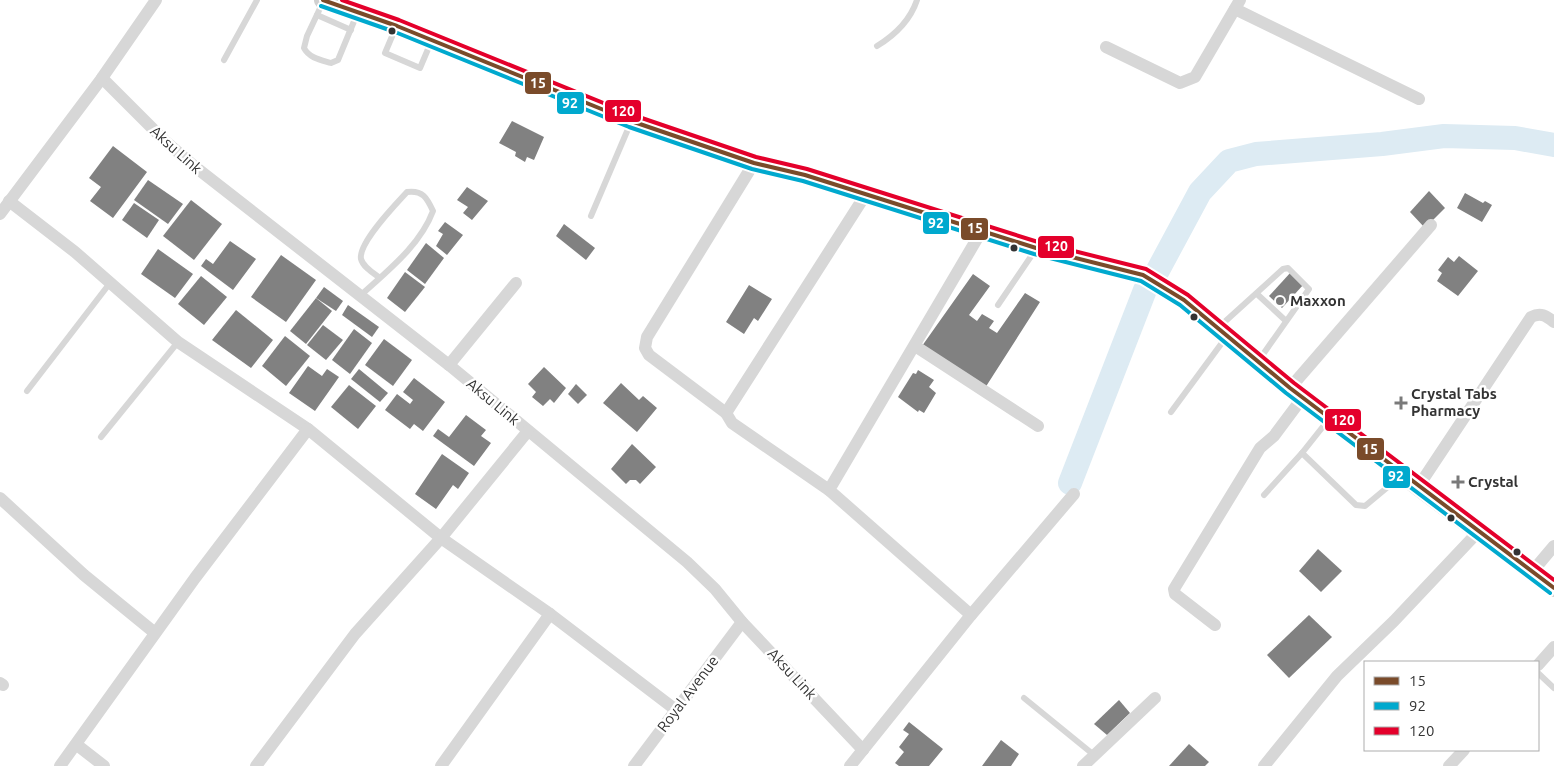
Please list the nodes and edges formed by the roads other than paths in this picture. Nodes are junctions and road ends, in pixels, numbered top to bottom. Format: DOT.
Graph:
graph roads {
  1 [pos="156,0"];
  2 [pos="257,0"];
  3 [pos="917,0"];
  4 [pos="1238,4"];
  5 [pos="321,5"];
  6 [pos="354,21"];
  7 [pos="396,26"];
  8 [pos="432,40"];
  9 [pos="877,46"];
  10 [pos="1106,47"];
  11 [pos="224,60"];
  12 [pos="102,78"];
  13 [pos="1419,99"];
  14 [pos="631,121"];
  15 [pos="754,163"];
  16 [pos="866,194"];
  17 [pos="9,201"];
  18 [pos="0,214"];
  19 [pos="591,216"];
  20 [pos="1431,225"];
  21 [pos="981,232"];
  22 [pos="1036,248"];
  23 [pos="380,278"];
  24 [pos="110,283"];
  25 [pos="516,283"];
  26 [pos="1257,294"];
  27 [pos="360,296"];
  28 [pos="998,305"];
  29 [pos="1286,321"];
  30 [pos="1554,322"];
  31 [pos="1223,332"];
  32 [pos="178,342"];
  33 [pos="915,346"];
  34 [pos="1258,361"];
  35 [pos="449,365"];
  36 [pos="27,391"];
  37 [pos="1297,392"];
  38 [pos="1171,412"];
  39 [pos="726,413"];
  40 [pos="1330,418"];
  41 [pos="1038,426"];
  42 [pos="308,429"];
  43 [pos="528,431"];
  44 [pos="100,437"];
  45 [pos="1302,453"];
  46 [pos="1402,475"];
  47 [pos="1418,487"];
  48 [pos="829,490"];
  49 [pos="1074,494"];
  50 [pos="1264,495"];
  51 [pos="0,498"];
  52 [pos="1478,532"];
  53 [pos="441,538"];
  54 [pos="1554,546"];
  55 [pos="1532,572"];
  56 [pos="1554,588"];
  57 [pos="550,614"];
  58 [pos="971,615"];
  59 [pos="742,622"];
  60 [pos="1215,626"];
  61 [pos="156,633"];
  62 [pos="1554,647"];
  63 [pos="1539,664"];
  64 [pos="1539,674"];
  65 [pos="1554,688"];
  66 [pos="1024,698"];
  67 [pos="1155,698"];
  68 [pos="676,710"];
  69 [pos="77,745"];
  70 [pos="863,750"];
  71 [pos="1463,751"];
  72 [pos="1094,755"];
  73 [pos="60,766"];
  74 [pos="104,766"];
  75 [pos="256,766"];
  76 [pos="441,766"];
  77 [pos="634,766"];
  78 [pos="850,766"];
  79 [pos="1083,766"];
  80 [pos="1264,766"];
  81 [pos="1449,766"];
  1 -- 12 [label="street"];
  2 -- 11 [label="lane"];
  3 -- 9 [label="lane"];
  4 -- 10 [label="street"];
  4 -- 13 [label="street"];
  5 -- 6 [label="main road"];
  5 -- 6 [label="lane"];
  6 -- 7 [label="main road"];
  7 -- 8 [label="main road"];
  7 -- 8 [label="lane"];
  8 -- 14 [label="main road"];
  12 -- 17 [label="street"];
  12 -- 27 [label="street, Aksu Link"];
  14 -- 15 [label="main road"];
  14 -- 19 [label="lane"];
  15 -- 16 [label="main road"];
  15 -- 39 [label="street"];
  16 -- 21 [label="main road"];
  16 -- 39 [label="street"];
  17 -- 18 [label="street"];
  17 -- 24 [label="street"];
  20 -- 37 [label="street"];
  21 -- 22 [label="main road"];
  21 -- 33 [label="street"];
  22 -- 28 [label="lane"];
  22 -- 31 [label="main road"];
  23 -- 23 [label="lane"];
  23 -- 27 [label="lane"];
  24 -- 32 [label="street"];
  24 -- 36 [label="lane"];
  25 -- 35 [label="street"];
  26 -- 29 [label="lane"];
  26 -- 29 [label="lane"];
  26 -- 31 [label="lane"];
  27 -- 35 [label="street, Aksu Link"];
  29 -- 34 [label="lane"];
  30 -- 47 [label="street"];
  31 -- 34 [label="main road"];
  31 -- 38 [label="lane"];
  32 -- 42 [label="street"];
  32 -- 44 [label="lane"];
  33 -- 41 [label="street"];
  33 -- 48 [label="street"];
  34 -- 37 [label="main road"];
  35 -- 43 [label="street, Aksu Link"];
  37 -- 40 [label="main road"];
  37 -- 60 [label="street"];
  39 -- 48 [label="street"];
  40 -- 45 [label="lane"];
  40 -- 46 [label="main road"];
  42 -- 53 [label="street"];
  42 -- 61 [label="street"];
  43 -- 53 [label="street"];
  43 -- 59 [label="street, Aksu Link"];
  45 -- 46 [label="lane"];
  45 -- 50 [label="lane"];
  46 -- 47 [label="main road"];
  47 -- 52 [label="main road"];
  48 -- 58 [label="street"];
  49 -- 58 [label="street"];
  51 -- 61 [label="street"];
  52 -- 55 [label="main road"];
  52 -- 80 [label="street"];
  53 -- 57 [label="street"];
  53 -- 75 [label="street"];
  54 -- 55 [label="street"];
  55 -- 56 [label="main road"];
  57 -- 68 [label="street"];
  57 -- 76 [label="street"];
  58 -- 70 [label="street"];
  59 -- 68 [label="street, Royal Avenue"];
  59 -- 70 [label="street, Aksu Link"];
  61 -- 69 [label="street"];
  62 -- 63 [label="street"];
  64 -- 65 [label="lane"];
  66 -- 72 [label="lane"];
  67 -- 72 [label="street"];
  68 -- 77 [label="street, Royal Avenue"];
  69 -- 73 [label="street"];
  69 -- 74 [label="street"];
  70 -- 78 [label="street"];
  71 -- 81 [label="street"];
  72 -- 79 [label="street"];
}
